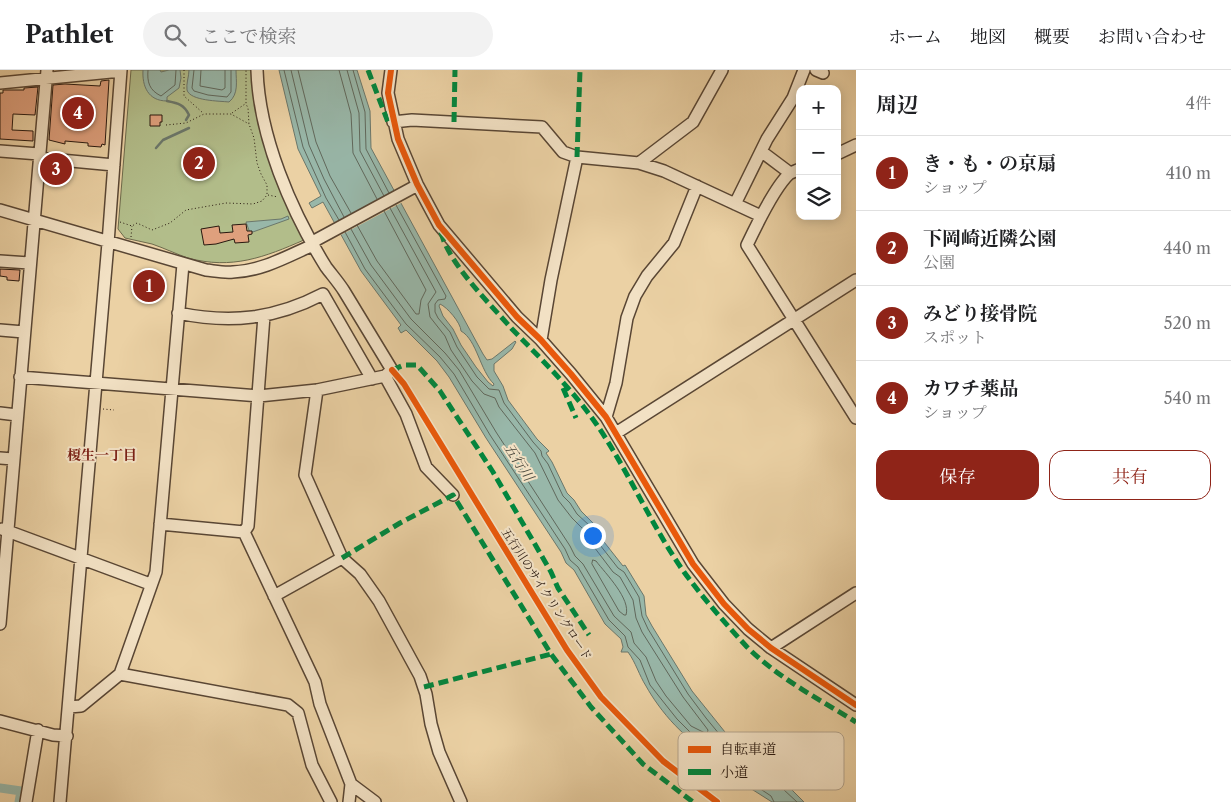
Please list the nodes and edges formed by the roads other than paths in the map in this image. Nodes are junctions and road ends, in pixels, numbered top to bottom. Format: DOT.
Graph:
graph roads {
  1 [pos="257,70"];
  2 [pos="391,70"];
  3 [pos="722,70"];
  4 [pos="804,70"];
  5 [pos="121,71"];
  6 [pos="46,74"];
  7 [pos="0,83"];
  8 [pos="394,122"];
  9 [pos="856,145"];
  10 [pos="0,151"];
  11 [pos="762,152"];
  12 [pos="841,152"];
  13 [pos="39,156"];
  14 [pos="577,157"];
  15 [pos="639,163"];
  16 [pos="114,165"];
  17 [pos="795,171"];
  18 [pos="416,185"];
  19 [pos="697,186"];
  20 [pos="735,204"];
  21 [pos="0,210"];
  22 [pos="761,216"];
  23 [pos="34,220"];
  24 [pos="315,242"];
  25 [pos="108,243"];
  26 [pos="0,260"];
  27 [pos="30,263"];
  28 [pos="183,264"];
  29 [pos="856,280"];
  30 [pos="178,313"];
  31 [pos="264,316"];
  32 [pos="794,320"];
  33 [pos="0,330"];
  34 [pos="24,332"];
  35 [pos="541,340"];
  36 [pos="385,376"];
  37 [pos="20,377"];
  38 [pos="372,379"];
  39 [pos="96,382"];
  40 [pos="171,388"];
  41 [pos="316,390"];
  42 [pos="259,396"];
  43 [pos="0,413"];
  44 [pos="17,414"];
  45 [pos="606,418"];
  46 [pos="856,418"];
  47 [pos="616,433"];
  48 [pos="0,458"];
  49 [pos="13,459"];
  50 [pos="453,495"];
  51 [pos="160,524"];
  52 [pos="4,530"];
  53 [pos="244,532"];
  54 [pos="81,558"];
  55 [pos="342,558"];
  56 [pos="150,584"];
  57 [pos="856,593"];
  58 [pos="274,596"];
  59 [pos="0,624"];
  60 [pos="771,648"];
  61 [pos="120,674"];
  62 [pos="856,705"];
  63 [pos="69,707"];
  64 [pos="0,721"];
  65 [pos="38,730"];
  66 [pos="67,736"];
  67 [pos="351,784"];
  68 [pos="26,802"];
  69 [pos="60,802"];
  70 [pos="331,802"];
  71 [pos="349,802"];
  72 [pos="375,802"];
  73 [pos="461,802"];
  1 -- 24 [label="street"];
  2 -- 8 [label="street"];
  3 -- 15 [label="street"];
  4 -- 11 [label="street"];
  5 -- 6 [label="street"];
  5 -- 16 [label="street"];
  6 -- 7 [label="street"];
  6 -- 13 [label="street"];
  8 -- 14 [label="street"];
  8 -- 18 [label="street"];
  9 -- 12 [label="street"];
  10 -- 13 [label="street"];
  11 -- 17 [label="street"];
  11 -- 20 [label="street"];
  13 -- 16 [label="street"];
  13 -- 23 [label="street"];
  14 -- 15 [label="street"];
  14 -- 35 [label="street"];
  15 -- 19 [label="street"];
  16 -- 25 [label="street"];
  17 -- 22 [label="street"];
  18 -- 24 [label="street"];
  18 -- 35 [label="street"];
  19 -- 20 [label="street"];
  19 -- 45 [label="street"];
  20 -- 22 [label="street"];
  21 -- 23 [label="street"];
  22 -- 32 [label="street"];
  23 -- 25 [label="street"];
  23 -- 27 [label="street"];
  24 -- 28 [label="street"];
  24 -- 36 [label="street"];
  25 -- 28 [label="street"];
  25 -- 39 [label="street"];
  26 -- 27 [label="street"];
  27 -- 34 [label="street"];
  28 -- 30 [label="street"];
  29 -- 32 [label="street"];
  30 -- 31 [label="street"];
  30 -- 40 [label="street"];
  31 -- 38 [label="street"];
  31 -- 42 [label="street"];
  32 -- 46 [label="street"];
  32 -- 47 [label="street"];
  33 -- 34 [label="street"];
  34 -- 37 [label="street"];
  35 -- 45 [label="street"];
  36 -- 38 [label="street"];
  36 -- 50 [label="street"];
  37 -- 39 [label="street"];
  37 -- 44 [label="street"];
  38 -- 41 [label="street"];
  39 -- 40 [label="street"];
  39 -- 54 [label="street"];
  40 -- 42 [label="street"];
  40 -- 51 [label="street"];
  41 -- 42 [label="street"];
  41 -- 55 [label="street"];
  42 -- 53 [label="street"];
  43 -- 44 [label="street"];
  44 -- 49 [label="street"];
  45 -- 47 [label="street"];
  47 -- 60 [label="street"];
  48 -- 49 [label="street"];
  49 -- 52 [label="street"];
  51 -- 53 [label="street"];
  51 -- 56 [label="street"];
  52 -- 54 [label="street"];
  52 -- 59 [label="street"];
  53 -- 58 [label="street"];
  54 -- 56 [label="street"];
  54 -- 63 [label="street"];
  55 -- 58 [label="street"];
  55 -- 73 [label="street"];
  56 -- 61 [label="street"];
  57 -- 60 [label="street"];
  58 -- 67 [label="street"];
  60 -- 62 [label="street"];
  61 -- 63 [label="street"];
  61 -- 70 [label="street"];
  63 -- 66 [label="street"];
  64 -- 65 [label="street"];
  65 -- 66 [label="street"];
  65 -- 68 [label="street"];
  66 -- 69 [label="street"];
  67 -- 71 [label="street"];
  67 -- 72 [label="street"];
}
